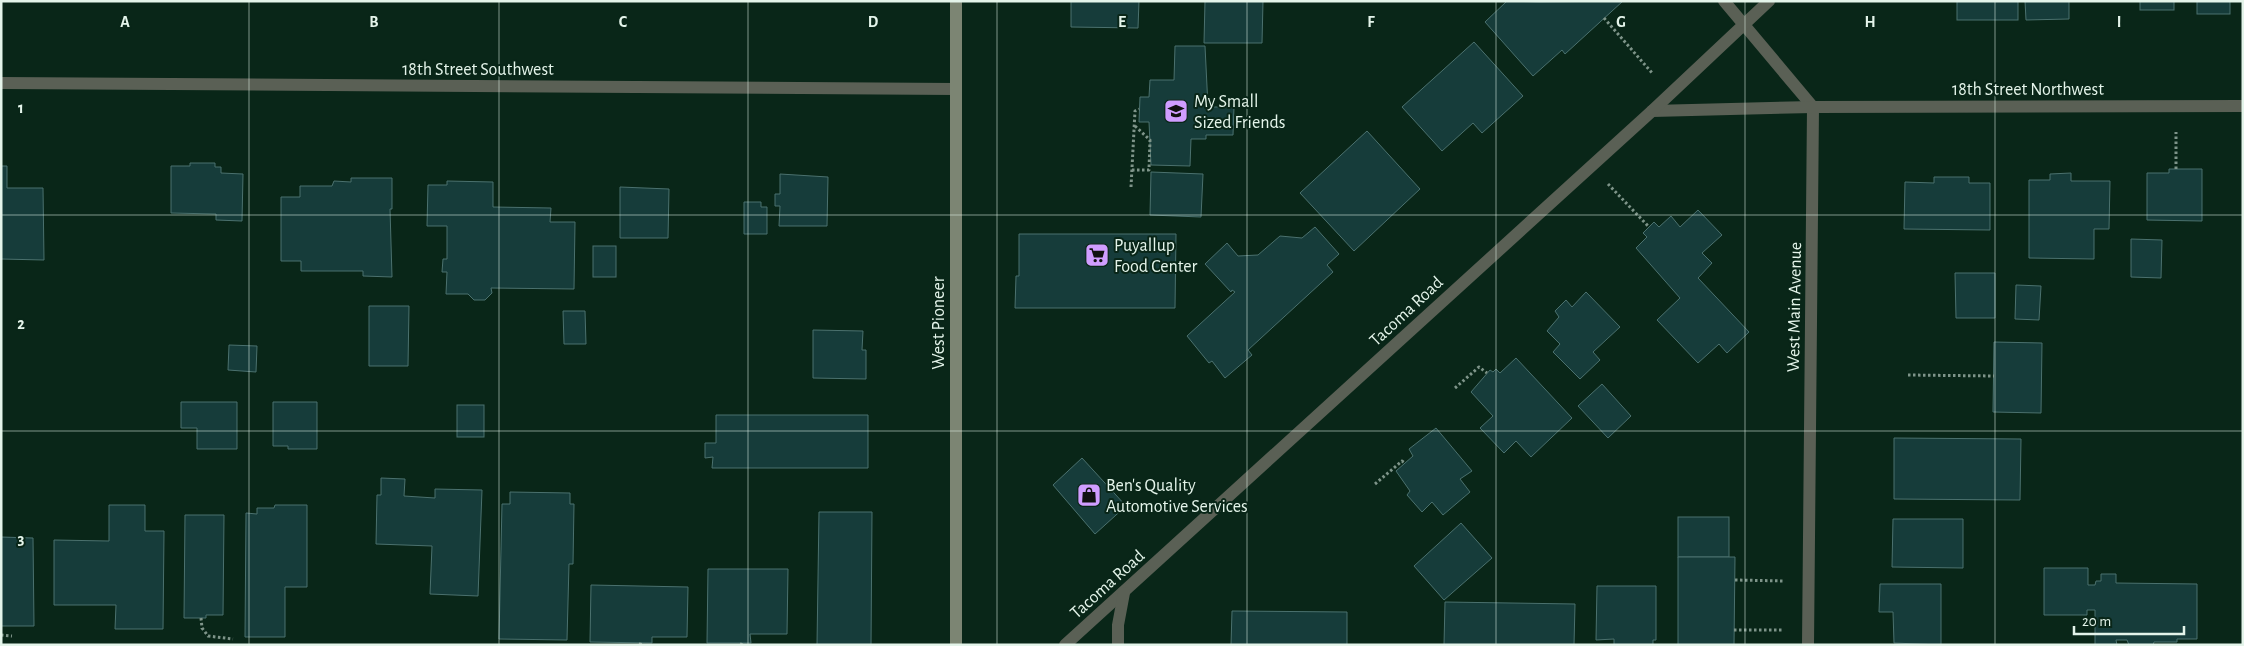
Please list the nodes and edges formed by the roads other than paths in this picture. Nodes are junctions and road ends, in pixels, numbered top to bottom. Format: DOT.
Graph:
graph roads {
  1 [pos="956,1"];
  2 [pos="1724,1"];
  3 [pos="1769,1"];
  4 [pos="1744,23"];
  5 [pos="1,83"];
  6 [pos="955,89"];
  7 [pos="2243,106"];
  8 [pos="1813,107"];
  9 [pos="1652,111"];
  10 [pos="1124,593"];
  11 [pos="956,645"];
  12 [pos="1065,645"];
  13 [pos="1118,645"];
  14 [pos="1808,645"];
  1 -- 6 [label="main road, West Pioneer"];
  2 -- 4 [label="street"];
  3 -- 4 [label="street, Tacoma Road"];
  4 -- 8 [label="street"];
  4 -- 9 [label="street, Tacoma Road"];
  5 -- 6 [label="street, 18th Street Southwest"];
  6 -- 11 [label="main road, West Pioneer"];
  7 -- 8 [label="street, 18th Street Northwest"];
  8 -- 9 [label="street, 18th Street Northwest"];
  8 -- 14 [label="street, West Main Avenue"];
  9 -- 10 [label="street, Tacoma Road"];
  10 -- 12 [label="street, Tacoma Road"];
  10 -- 13 [label="street"];
}
